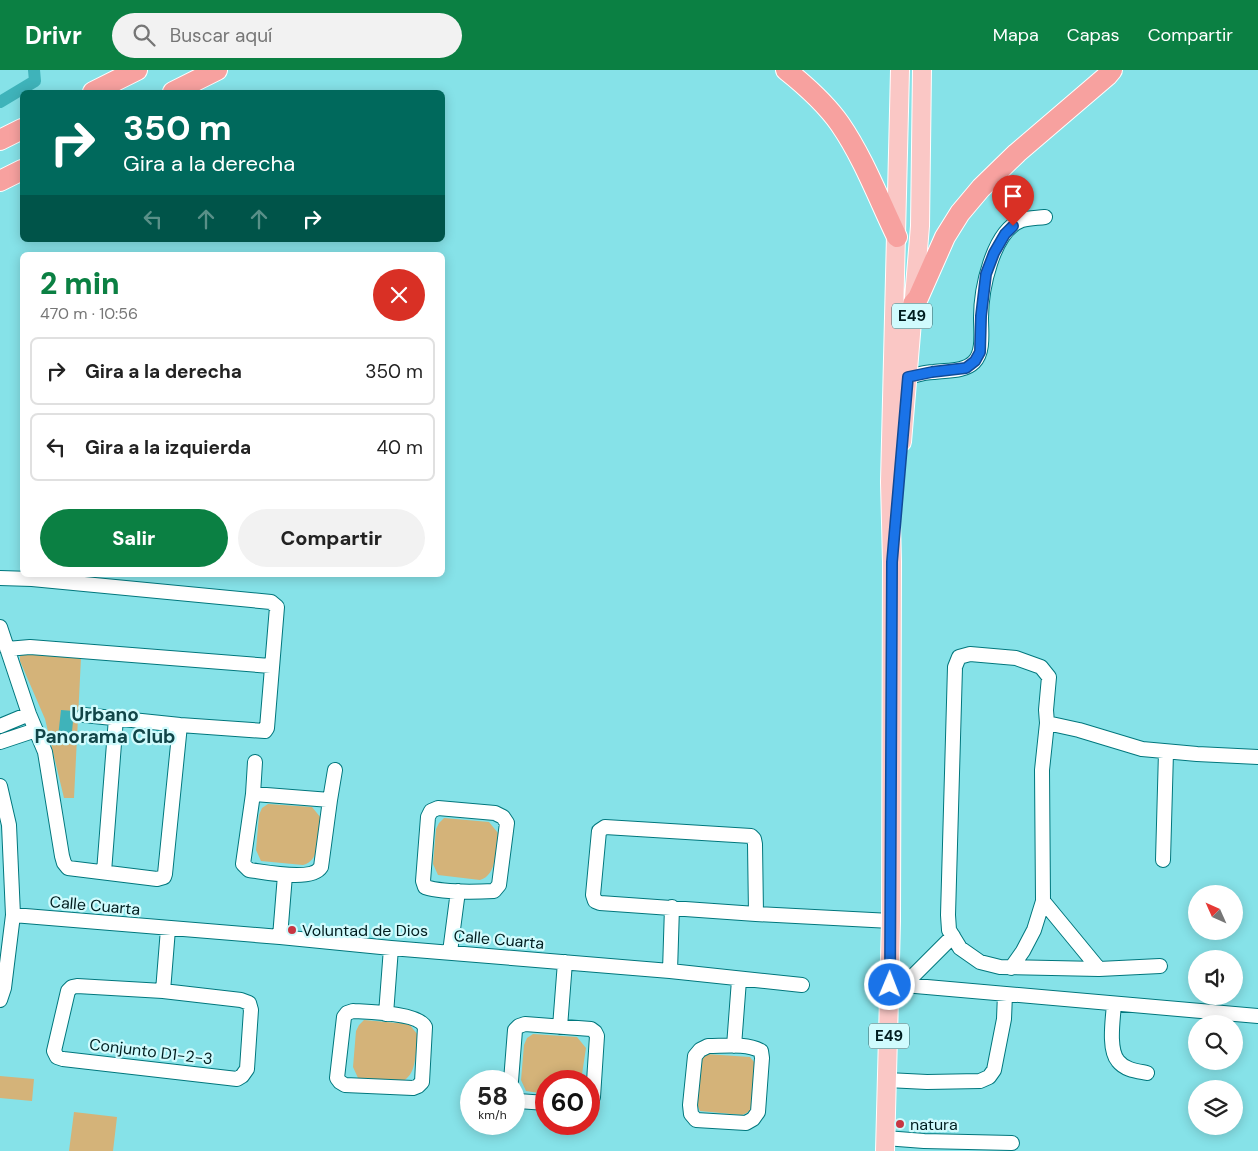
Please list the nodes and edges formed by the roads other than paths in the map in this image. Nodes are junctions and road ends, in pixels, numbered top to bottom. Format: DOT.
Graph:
graph roads {
  1 [pos="137,70"];
  2 [pos="217,70"];
  3 [pos="786,70"];
  4 [pos="900,70"];
  5 [pos="922,70"];
  6 [pos="1112,70"];
  7 [pos="97,90"];
  8 [pos="177,90"];
  9 [pos="20,130"];
  10 [pos="0,140"];
  11 [pos="20,171"];
  12 [pos="0,181"];
  13 [pos="1045,217"];
  14 [pos="897,237"];
  15 [pos="913,304"];
  16 [pos="908,377"];
  17 [pos="892,562"];
  18 [pos="0,578"];
  19 [pos="0,628"];
  20 [pos="7,649"];
  21 [pos="272,666"];
  22 [pos="29,714"];
  23 [pos="84,715"];
  24 [pos="116,718"];
  25 [pos="1048,723"];
  26 [pos="180,725"];
  27 [pos="0,726"];
  28 [pos="36,730"];
  29 [pos="0,742"];
  30 [pos="1166,752"];
  31 [pos="1258,757"];
  32 [pos="255,762"];
  33 [pos="334,770"];
  34 [pos="0,786"];
  35 [pos="253,794"];
  36 [pos="330,800"];
  37 [pos="1163,860"];
  38 [pos="104,872"];
  39 [pos="285,875"];
  40 [pos="458,891"];
  41 [pos="1044,901"];
  42 [pos="672,907"];
  43 [pos="756,914"];
  44 [pos="13,915"];
  45 [pos="891,920"];
  46 [pos="168,929"];
  47 [pos="953,936"];
  48 [pos="280,937"];
  49 [pos="391,948"];
  50 [pos="450,952"];
  51 [pos="565,962"];
  52 [pos="1160,966"];
  53 [pos="1011,968"];
  54 [pos="1099,969"];
  55 [pos="670,972"];
  56 [pos="739,980"];
  57 [pos="802,985"];
  58 [pos="897,985"];
  59 [pos="163,991"];
  60 [pos="1005,994"];
  61 [pos="0,1000"];
  62 [pos="1114,1004"];
  63 [pos="386,1014"];
  64 [pos="1258,1016"];
  65 [pos="560,1027"];
  66 [pos="734,1046"];
  67 [pos="512,1070"];
  68 [pos="595,1070"];
  69 [pos="1147,1073"];
  70 [pos="887,1080"];
  71 [pos="1012,1143"];
  72 [pos="885,1144"];
  1 -- 7 [label="highway"];
  2 -- 8 [label="highway"];
  3 -- 14 [label="highway"];
  4 -- 14 [label="main road, E49"];
  5 -- 15 [label="main road, E49"];
  6 -- 15 [label="highway"];
  9 -- 10 [label="highway"];
  11 -- 12 [label="highway"];
  13 -- 16 [label="street"];
  14 -- 17 [label="main road, E49"];
  15 -- 16 [label="main road, E49"];
  16 -- 17 [label="main road, E49"];
  17 -- 45 [label="main road, E49"];
  18 -- 21 [label="street"];
  19 -- 20 [label="street"];
  20 -- 21 [label="street"];
  20 -- 22 [label="street"];
  21 -- 26 [label="street"];
  22 -- 27 [label="street"];
  22 -- 28 [label="street"];
  23 -- 24 [label="street"];
  24 -- 26 [label="street"];
  24 -- 38 [label="street"];
  25 -- 30 [label="street"];
  25 -- 41 [label="street"];
  25 -- 47 [label="street"];
  26 -- 38 [label="street"];
  28 -- 29 [label="street"];
  28 -- 38 [label="street"];
  30 -- 31 [label="street"];
  30 -- 37 [label="street"];
  32 -- 35 [label="street"];
  33 -- 36 [label="street"];
  34 -- 44 [label="street"];
  35 -- 36 [label="street"];
  35 -- 39 [label="street"];
  36 -- 39 [label="street"];
  39 -- 48 [label="street"];
  40 -- 40 [label="street"];
  40 -- 50 [label="street"];
  41 -- 53 [label="street"];
  41 -- 54 [label="street"];
  42 -- 43 [label="street"];
  42 -- 43 [label="street"];
  42 -- 55 [label="street"];
  43 -- 45 [label="street"];
  44 -- 46 [label="street, Calle Cuarta"];
  44 -- 61 [label="street"];
  45 -- 58 [label="main road, E49"];
  46 -- 48 [label="street, Calle Cuarta"];
  46 -- 59 [label="street"];
  47 -- 53 [label="street"];
  47 -- 58 [label="street"];
  48 -- 49 [label="street, Calle Cuarta"];
  49 -- 50 [label="street, Calle Cuarta"];
  49 -- 63 [label="street"];
  50 -- 51 [label="street, Calle Cuarta"];
  51 -- 55 [label="street, Calle Cuarta"];
  51 -- 65 [label="street"];
  52 -- 54 [label="street"];
  53 -- 54 [label="street"];
  55 -- 56 [label="street, Calle Cuarta"];
  56 -- 57 [label="street, Calle Cuarta"];
  56 -- 66 [label="street"];
  58 -- 60 [label="street"];
  58 -- 70 [label="main road, E49"];
  59 -- 59 [label="street, Conjunto D1-2-3"];
  60 -- 62 [label="street"];
  60 -- 70 [label="street"];
  62 -- 64 [label="street"];
  62 -- 69 [label="street"];
  63 -- 63 [label="street"];
  65 -- 67 [label="street"];
  65 -- 68 [label="street"];
  66 -- 66 [label="street"];
  70 -- 72 [label="main road, E49"];
  71 -- 72 [label="street"];
}
